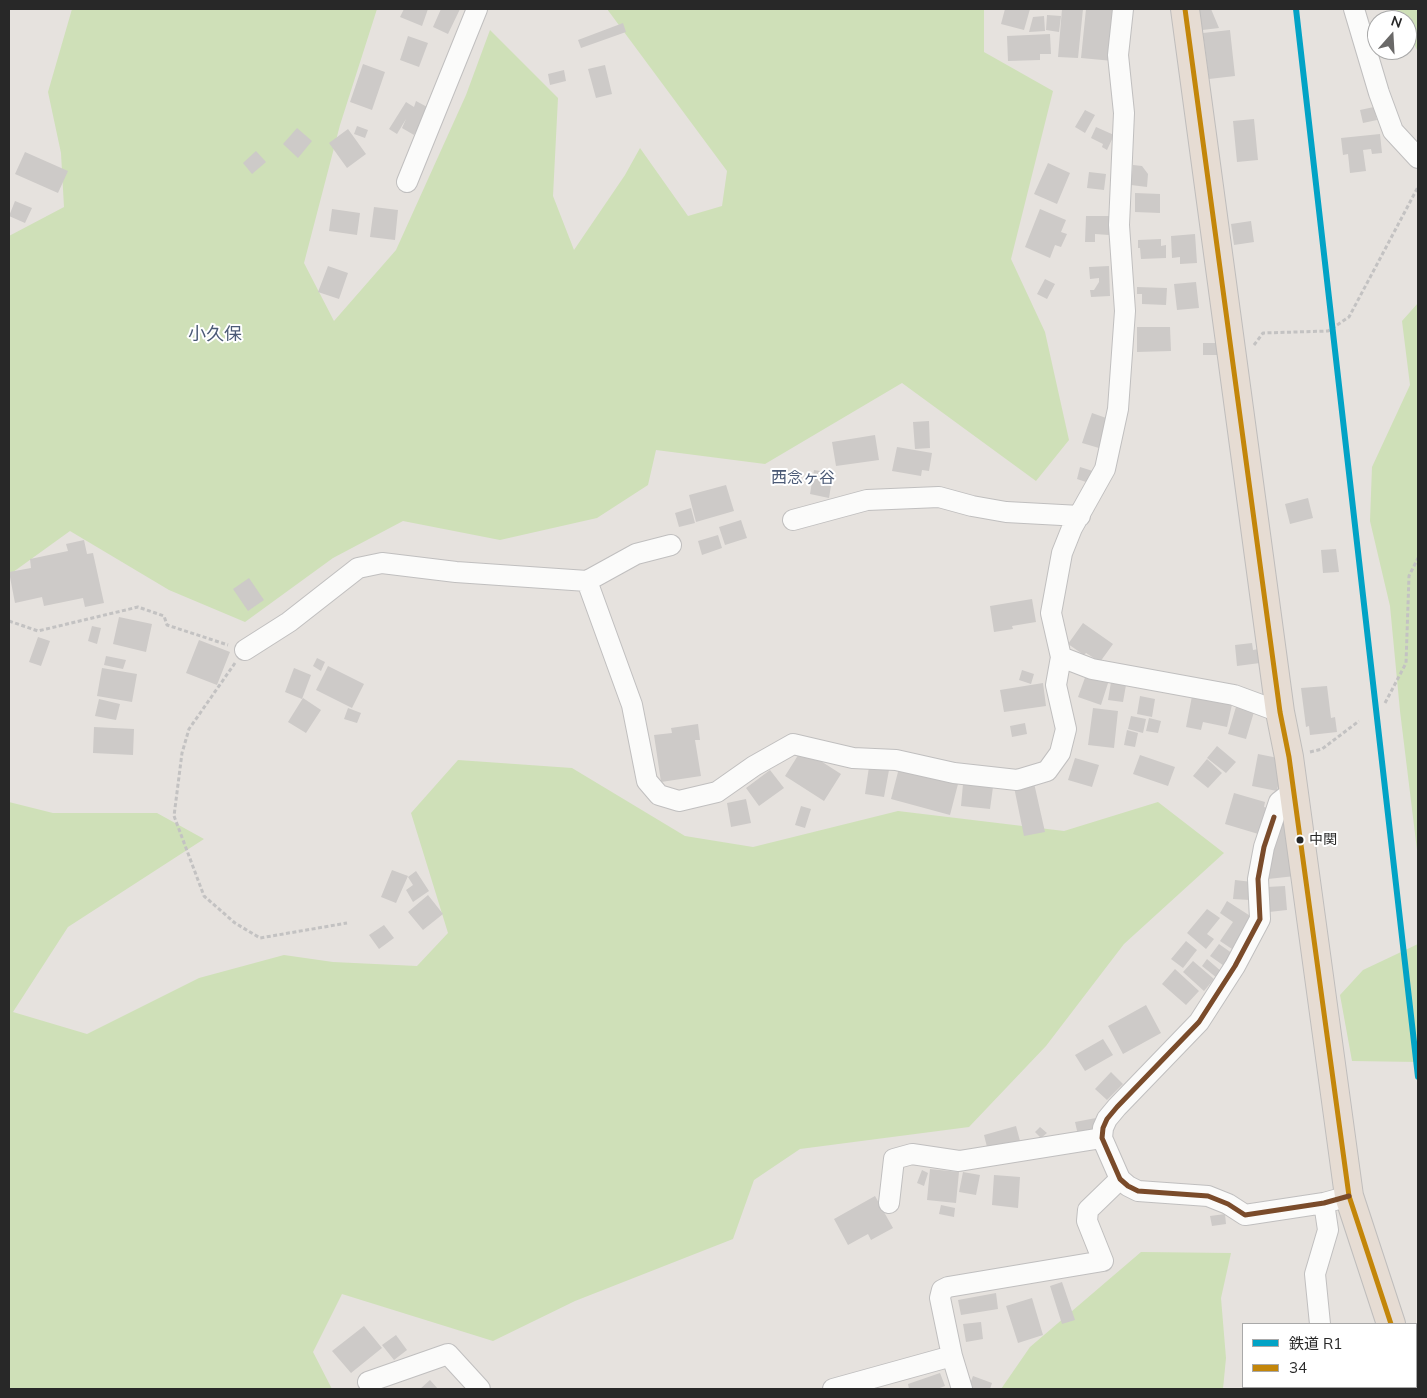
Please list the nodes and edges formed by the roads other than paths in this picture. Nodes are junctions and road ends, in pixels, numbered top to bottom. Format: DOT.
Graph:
graph roads {
  1 [pos="477,9"];
  2 [pos="1123,9"];
  3 [pos="1186,9"];
  4 [pos="1354,9"];
  5 [pos="1418,158"];
  6 [pos="407,182"];
  7 [pos="1080,516"];
  8 [pos="793,520"];
  9 [pos="671,545"];
  10 [pos="587,581"];
  11 [pos="245,650"];
  12 [pos="1061,657"];
  13 [pos="1280,712"];
  14 [pos="1292,791"];
  15 [pos="1102,1138"];
  16 [pos="1120,1179"];
  17 [pos="1336,1200"];
  18 [pos="889,1203"];
  19 [pos="1320,1323"];
  20 [pos="1391,1323"];
  21 [pos="952,1356"];
  22 [pos="368,1382"];
  23 [pos="480,1389"];
  24 [pos="833,1389"];
  25 [pos="962,1389"];
  1 -- 6 [label="street"];
  2 -- 7 [label="street"];
  3 -- 13 [label="highway"];
  4 -- 5 [label="street"];
  7 -- 8 [label="street"];
  7 -- 12 [label="street"];
  9 -- 10 [label="street"];
  10 -- 11 [label="street"];
  10 -- 12 [label="street"];
  12 -- 13 [label="street"];
  13 -- 14 [label="highway"];
  14 -- 15 [label="street"];
  14 -- 17 [label="highway"];
  15 -- 16 [label="street"];
  15 -- 18 [label="street"];
  16 -- 17 [label="street"];
  16 -- 21 [label="street"];
  17 -- 19 [label="street"];
  17 -- 20 [label="highway"];
  21 -- 24 [label="street"];
  21 -- 25 [label="street"];
  22 -- 23 [label="street"];
}
